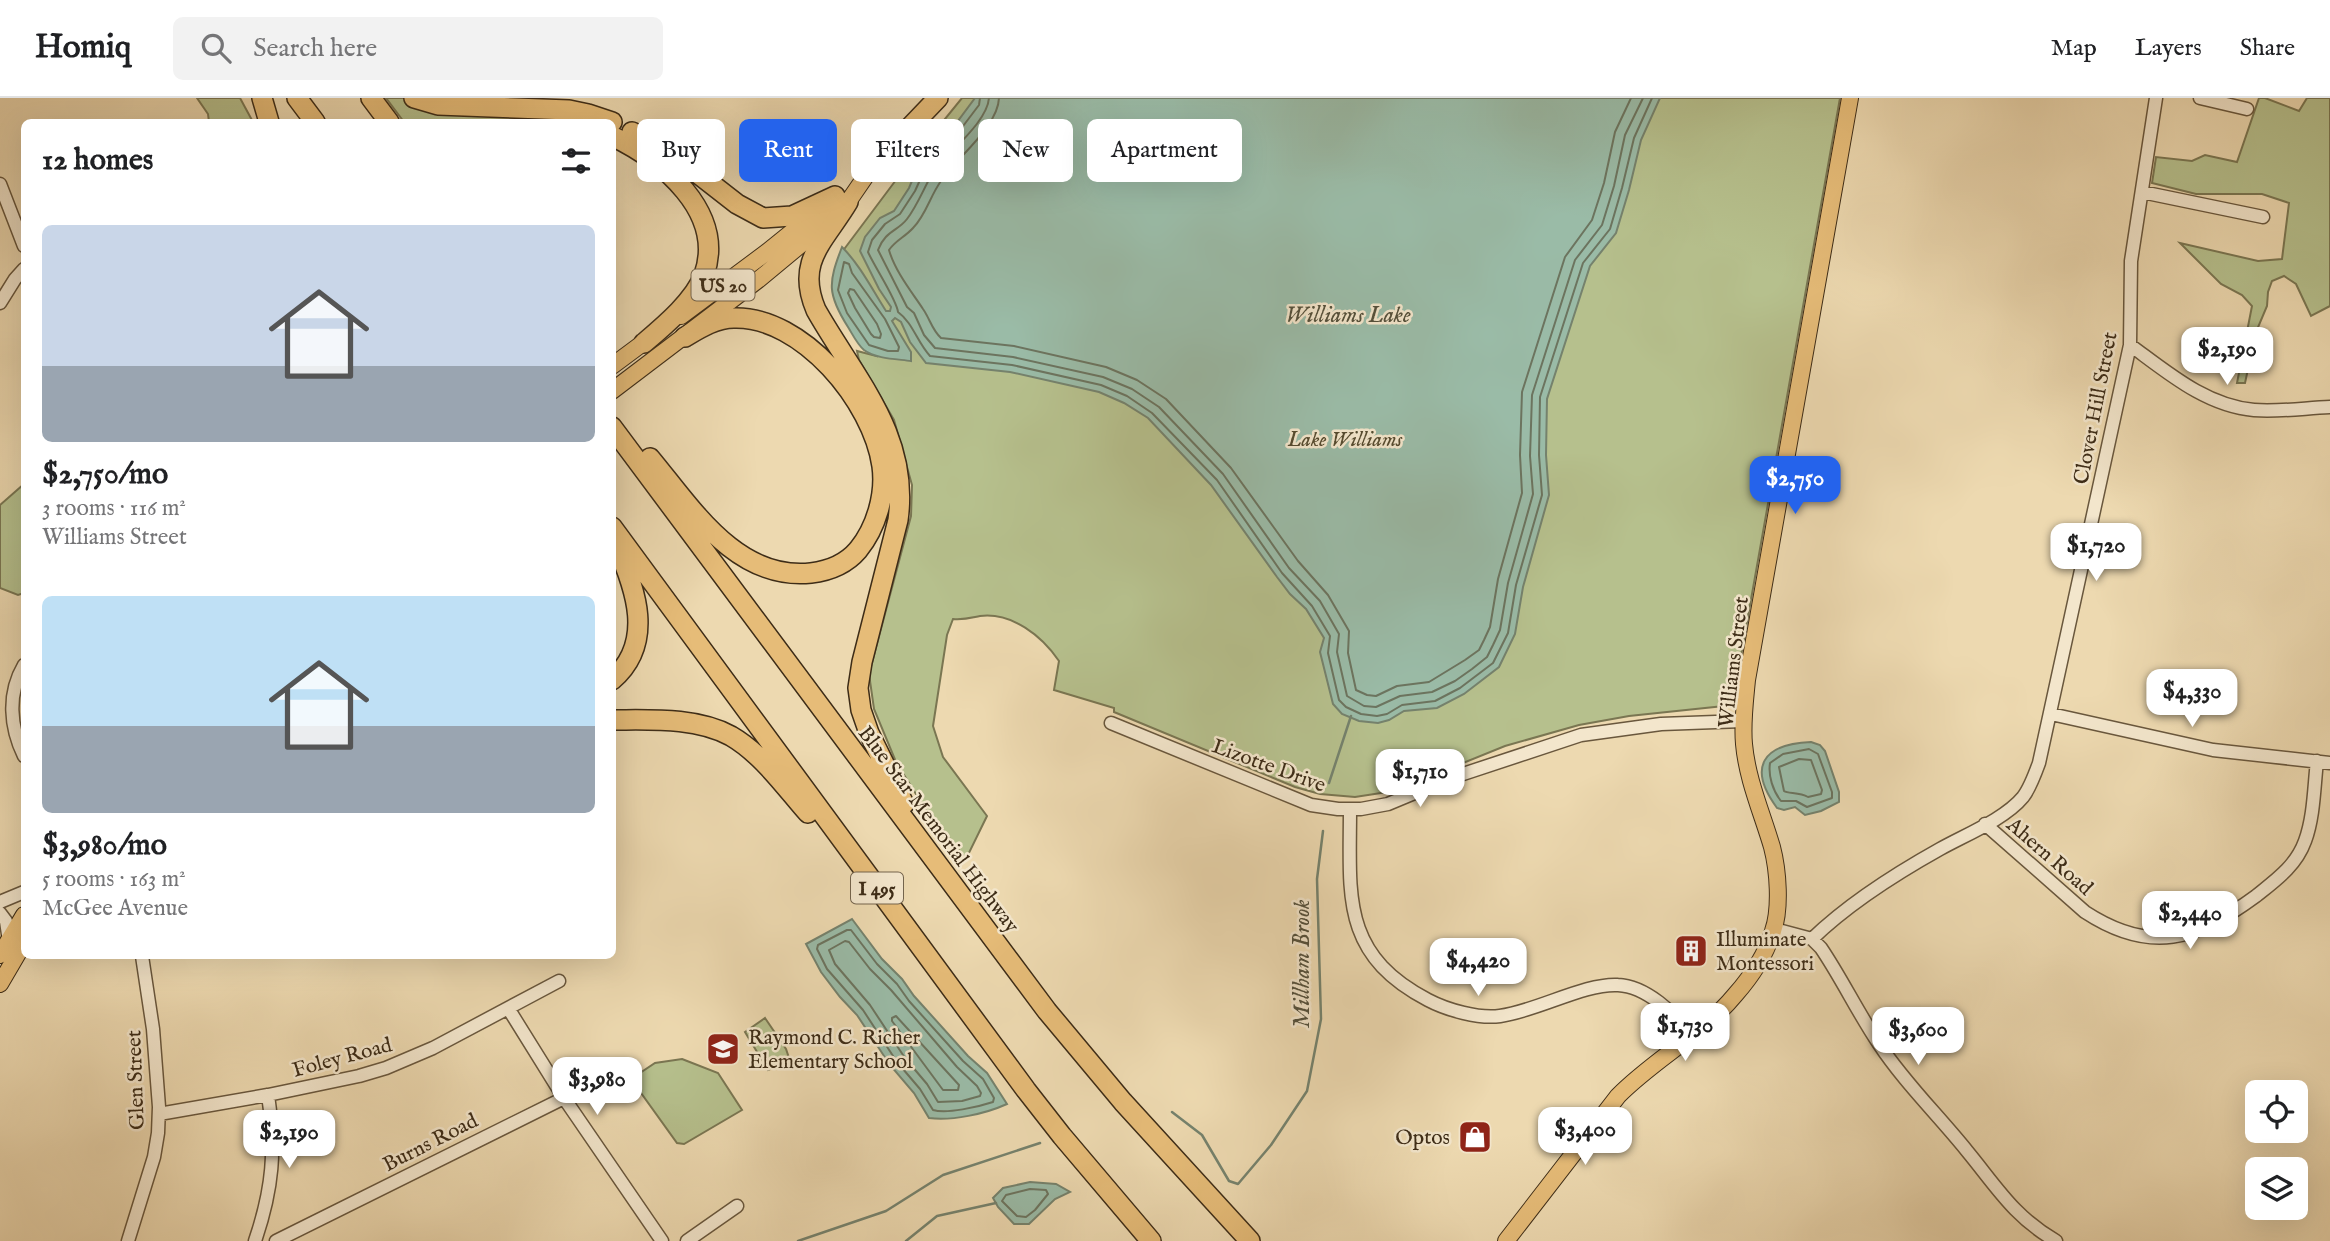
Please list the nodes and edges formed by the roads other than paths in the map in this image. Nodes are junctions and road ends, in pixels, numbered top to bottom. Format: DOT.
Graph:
graph roads {
  1 [pos="262,98"];
  2 [pos="297,98"];
  3 [pos="371,98"];
  4 [pos="414,98"];
  5 [pos="938,98"];
  6 [pos="1850,98"];
  7 [pos="2156,98"];
  8 [pos="2200,98"];
  9 [pos="2247,109"];
  10 [pos="268,119"];
  11 [pos="313,119"];
  12 [pos="387,119"];
  13 [pos="601,119"];
  14 [pos="918,119"];
  15 [pos="616,125"];
  16 [pos="616,138"];
  17 [pos="857,182"];
  18 [pos="0,184"];
  19 [pos="2142,192"];
  20 [pos="841,199"];
  21 [pos="2263,217"];
  22 [pos="21,238"];
  23 [pos="21,272"];
  24 [pos="0,303"];
  25 [pos="685,337"];
  26 [pos="644,343"];
  27 [pos="2130,345"];
  28 [pos="616,363"];
  29 [pos="617,388"];
  30 [pos="2330,407"];
  31 [pos="616,430"];
  32 [pos="616,432"];
  33 [pos="616,532"];
  34 [pos="616,547"];
  35 [pos="21,672"];
  36 [pos="616,675"];
  37 [pos="2051,713"];
  38 [pos="616,720"];
  39 [pos="1743,722"];
  40 [pos="1111,723"];
  41 [pos="21,748"];
  42 [pos="2324,762"];
  43 [pos="1350,809"];
  44 [pos="1985,824"];
  45 [pos="943,873"];
  46 [pos="21,893"];
  47 [pos="0,902"];
  48 [pos="0,913"];
  49 [pos="21,922"];
  50 [pos="1774,929"];
  51 [pos="1812,939"];
  52 [pos="11,946"];
  53 [pos="928,956"];
  54 [pos="142,959"];
  55 [pos="559,981"];
  56 [pos="0,984"];
  57 [pos="508,1008"];
  58 [pos="1691,1034"];
  59 [pos="268,1095"];
  60 [pos="564,1098"];
  61 [pos="159,1114"];
  62 [pos="737,1206"];
  63 [pos="128,1241"];
  64 [pos="256,1241"];
  65 [pos="276,1241"];
  66 [pos="662,1241"];
  67 [pos="687,1241"];
  68 [pos="1151,1241"];
  69 [pos="1250,1241"];
  70 [pos="1506,1241"];
  71 [pos="2056,1241"];
  1 -- 10 [label="highway"];
  2 -- 11 [label="highway"];
  3 -- 12 [label="highway"];
  4 -- 13 [label="highway"];
  5 -- 14 [label="highway, US 20"];
  6 -- 39 [label="main road, Williams Street"];
  7 -- 19 [label="street, Clover Hill Street"];
  8 -- 9 [label="street"];
  15 -- 20 [label="highway"];
  16 -- 26 [label="highway"];
  17 -- 20 [label="main road, US 20"];
  18 -- 22 [label="street"];
  19 -- 21 [label="street"];
  19 -- 27 [label="street, Clover Hill Street"];
  20 -- 25 [label="main road, US 20"];
  20 -- 26 [label="main road, US 20"];
  20 -- 45 [label="highway"];
  23 -- 24 [label="street"];
  25 -- 29 [label="main road, US 20"];
  25 -- 31 [label="highway"];
  26 -- 28 [label="main road, US 20"];
  27 -- 30 [label="street"];
  27 -- 37 [label="street, Clover Hill Street"];
  32 -- 45 [label="highway, Blue Star Memorial Highway"];
  33 -- 53 [label="highway, I 495"];
  34 -- 36 [label="highway"];
  35 -- 41 [label="street"];
  37 -- 42 [label="street"];
  37 -- 44 [label="street, Clover Hill Street"];
  38 -- 53 [label="highway"];
  39 -- 43 [label="street, Lizotte Drive"];
  39 -- 50 [label="main road, Williams Street"];
  40 -- 43 [label="street, Lizotte Drive"];
  42 -- 44 [label="street, Ahern Road"];
  43 -- 58 [label="street"];
  44 -- 51 [label="street, Clover Hill Street"];
  45 -- 69 [label="highway, Blue Star Memorial Highway"];
  46 -- 47 [label="street"];
  48 -- 52 [label="street"];
  49 -- 52 [label="main road"];
  50 -- 51 [label="street"];
  50 -- 58 [label="main road"];
  51 -- 71 [label="street"];
  52 -- 56 [label="main road"];
  53 -- 68 [label="highway, I 495"];
  54 -- 61 [label="street, Glen Street"];
  55 -- 57 [label="street, Foley Road"];
  57 -- 59 [label="street, Foley Road"];
  57 -- 60 [label="street"];
  58 -- 70 [label="main road"];
  59 -- 61 [label="street, Foley Road"];
  59 -- 64 [label="street"];
  60 -- 65 [label="street, Burns Road"];
  60 -- 66 [label="street"];
  61 -- 63 [label="street, Glen Street"];
  62 -- 67 [label="street"];
}
